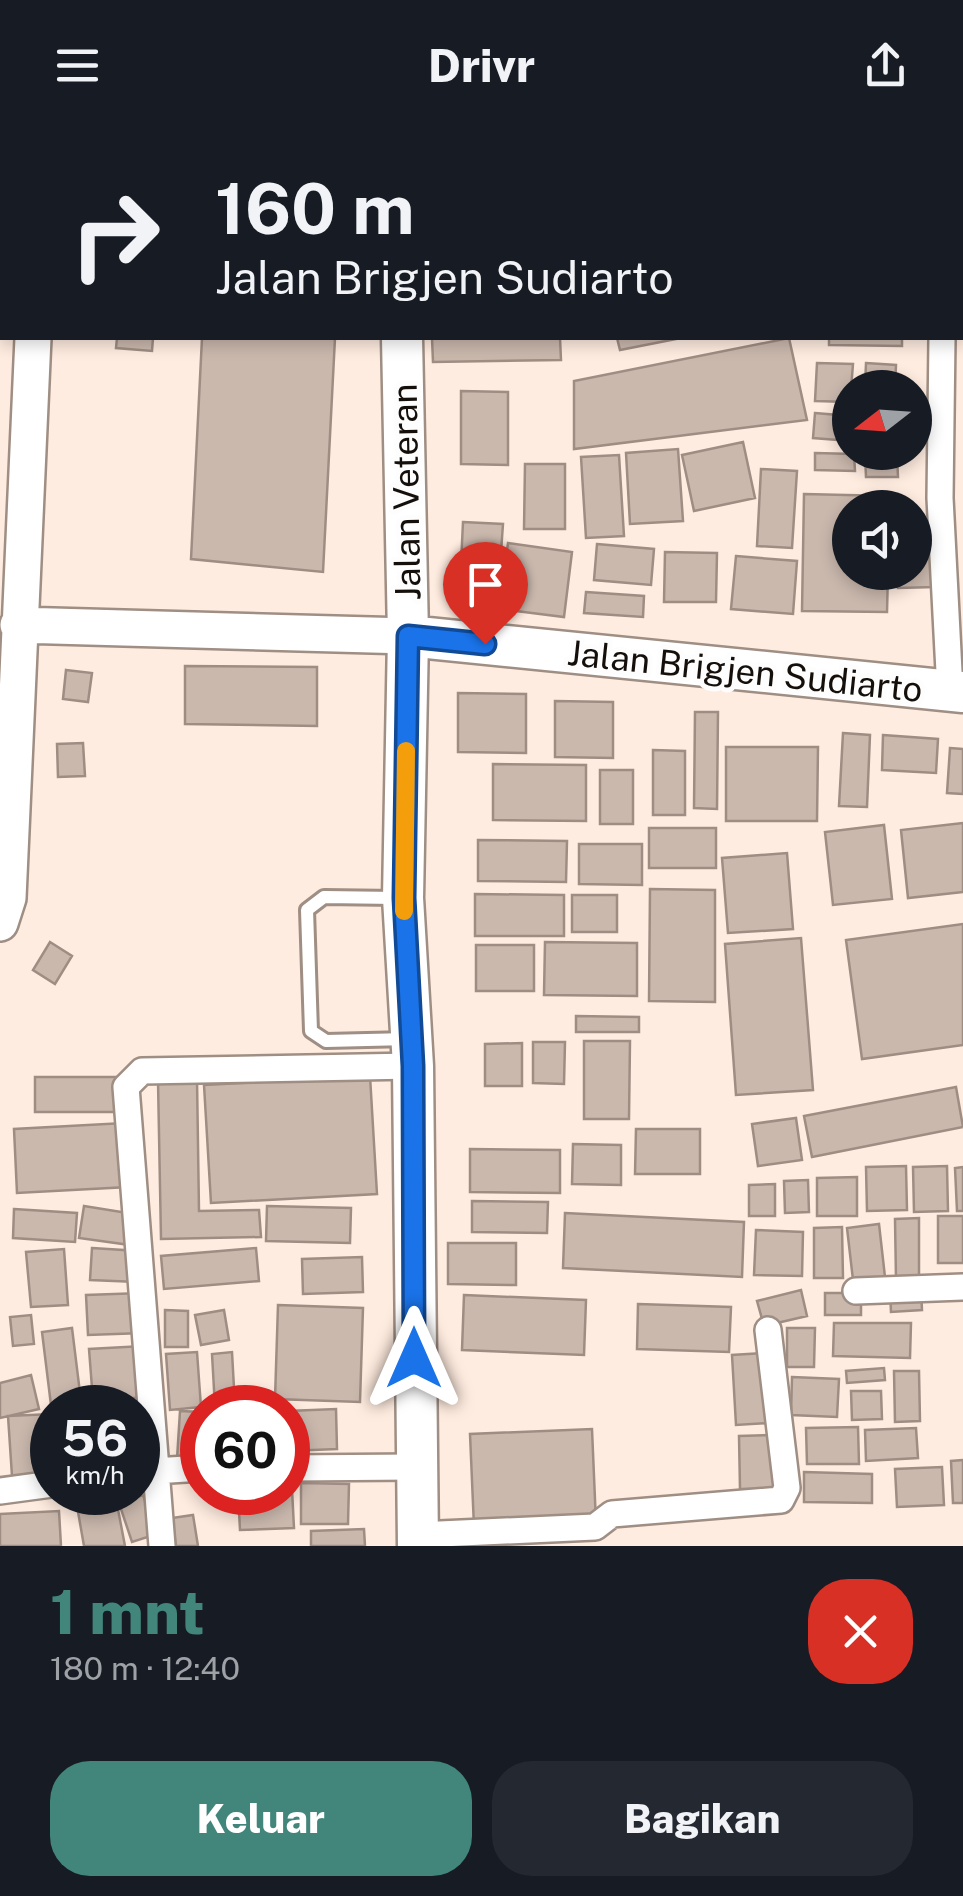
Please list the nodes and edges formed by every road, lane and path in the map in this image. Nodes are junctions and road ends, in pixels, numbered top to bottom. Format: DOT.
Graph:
graph roads {
  1 [pos="34,340"];
  2 [pos="402,340"];
  3 [pos="942,340"];
  4 [pos="9,624"];
  5 [pos="408,636"];
  6 [pos="957,691"];
  7 [pos="404,898"];
  8 [pos="0,922"];
  9 [pos="412,1052"];
  10 [pos="963,1287"];
  11 [pos="856,1291"];
  12 [pos="768,1330"];
  13 [pos="143,1385"];
  14 [pos="415,1467"];
  15 [pos="310,1468"];
  16 [pos="30,1487"];
  17 [pos="0,1491"];
  18 [pos="156,1515"];
  19 [pos="418,1541"];
  20 [pos="162,1546"];
  1 -- 4 [label="street"];
  2 -- 5 [label="main road, Jalan Veteran"];
  3 -- 6 [label="street"];
  4 -- 5 [label="street"];
  4 -- 8 [label="street"];
  5 -- 6 [label="main road, Jalan Brigjen Sudiarto"];
  5 -- 7 [label="main road, Jalan Veteran"];
  7 -- 9 [label="main road, Jalan Veteran"];
  7 -- 9 [label="lane"];
  9 -- 13 [label="street"];
  9 -- 14 [label="main road, Jalan Veteran"];
  10 -- 11 [label="street"];
  12 -- 19 [label="street"];
  14 -- 15 [label="street"];
  14 -- 19 [label="main road, Jalan Veteran"];
  16 -- 17 [label="street"];
  18 -- 20 [label="street"];
}
